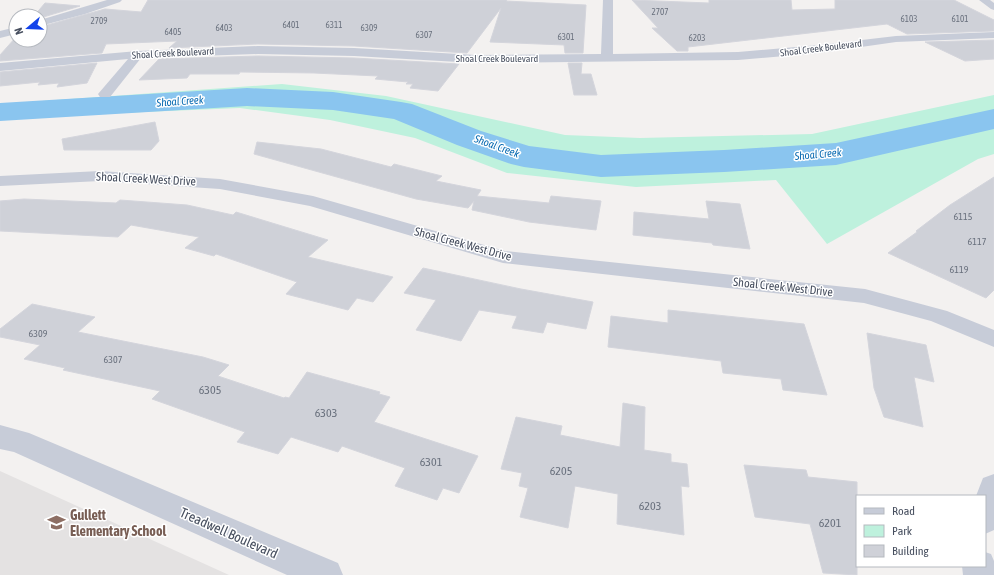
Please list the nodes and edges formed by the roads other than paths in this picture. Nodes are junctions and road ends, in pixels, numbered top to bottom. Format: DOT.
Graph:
graph roads {
  1 [pos="97,0"];
  2 [pos="608,0"];
  3 [pos="984,0"];
  4 [pos="116,1"];
  5 [pos="994,7"];
  6 [pos="48,21"];
  7 [pos="994,35"];
  8 [pos="138,55"];
  9 [pos="607,58"];
  10 [pos="0,67"];
  11 [pos="105,94"];
  12 [pos="0,181"];
  13 [pos="994,339"];
  14 [pos="0,437"];
  15 [pos="994,487"];
  16 [pos="986,515"];
  17 [pos="326,575"];
  1 -- 4 [label="street"];
  2 -- 9 [label="street"];
  3 -- 5 [label="street"];
  4 -- 6 [label="street"];
  7 -- 9 [label="street, Shoal Creek Boulevard"];
  8 -- 9 [label="street, Shoal Creek Boulevard"];
  8 -- 10 [label="street, Shoal Creek Boulevard"];
  8 -- 11 [label="street"];
  12 -- 13 [label="street, Shoal Creek West Drive"];
  14 -- 17 [label="street, Treadwell Boulevard"];
  15 -- 16 [label="street"];
}
